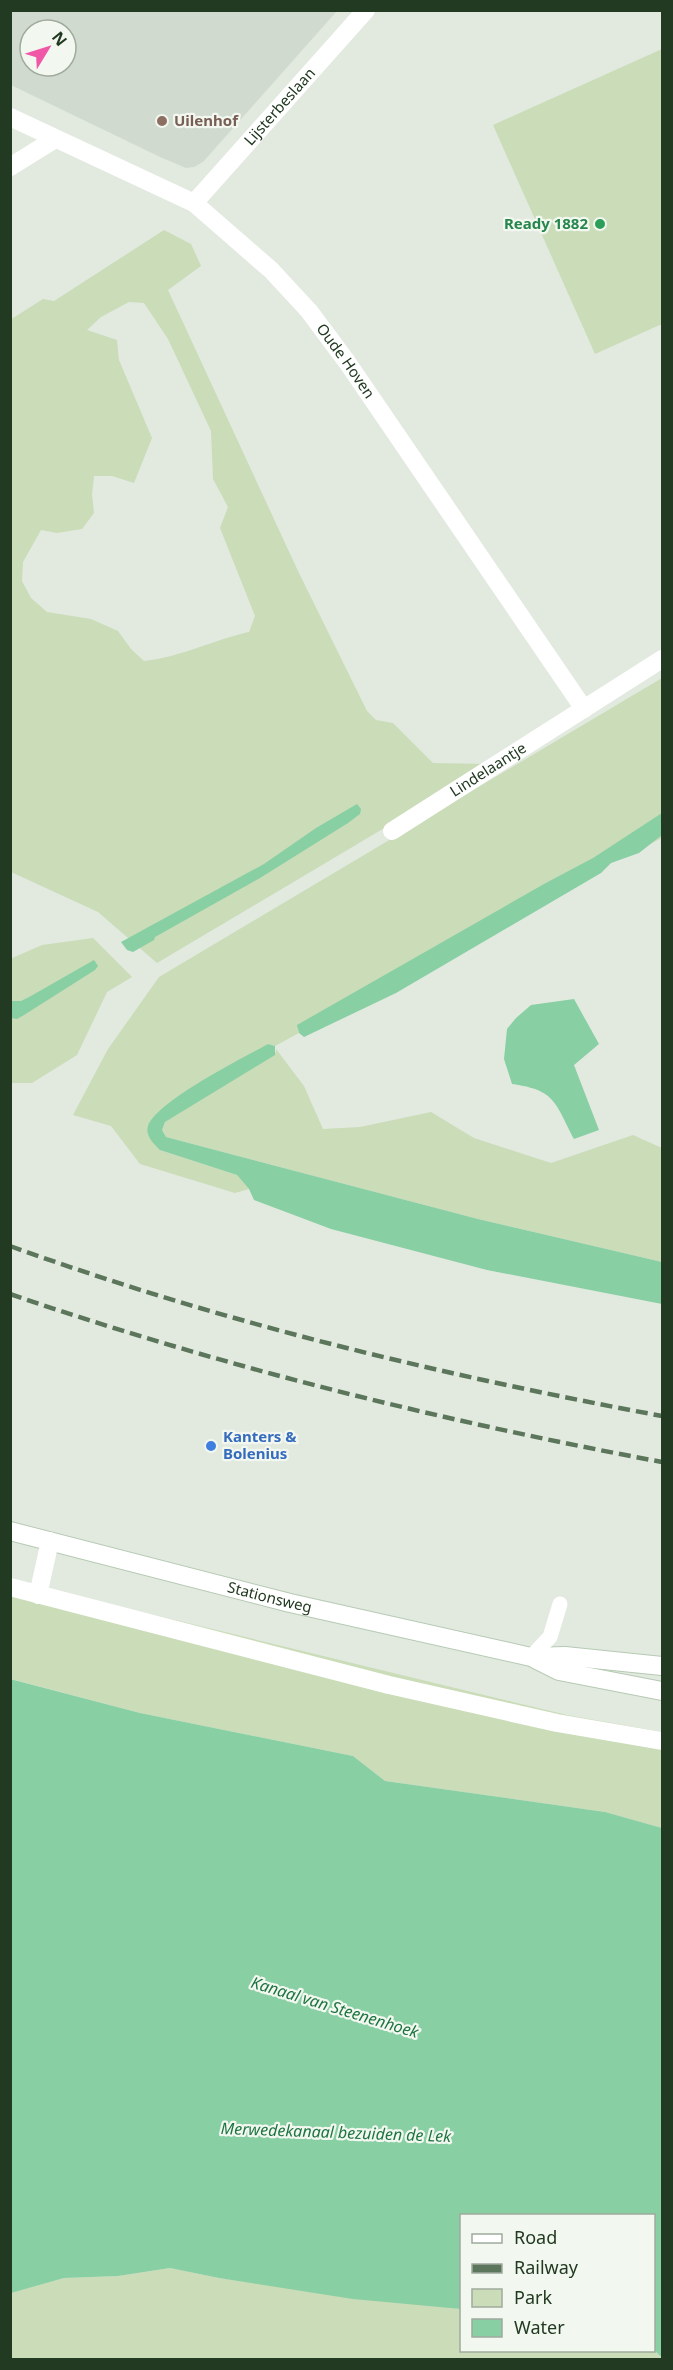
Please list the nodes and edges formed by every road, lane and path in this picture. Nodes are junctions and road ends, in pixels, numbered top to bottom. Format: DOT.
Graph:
graph roads {
  1 [pos="366,10"];
  2 [pos="10,117"];
  3 [pos="55,139"];
  4 [pos="10,167"];
  5 [pos="194,203"];
  6 [pos="663,659"];
  7 [pos="584,710"];
  8 [pos="392,831"];
  9 [pos="10,1531"];
  10 [pos="50,1541"];
  11 [pos="10,1587"];
  12 [pos="38,1595"];
  13 [pos="560,1604"];
  14 [pos="531,1657"];
  15 [pos="663,1666"];
  16 [pos="663,1691"];
  17 [pos="663,1742"];
  1 -- 5 [label="street, Lijsterbeslaan"];
  2 -- 3 [label="street, Oude Hoven"];
  3 -- 4 [label="street"];
  3 -- 5 [label="street, Oude Hoven"];
  5 -- 7 [label="street, Oude Hoven"];
  6 -- 7 [label="street, Lindelaantje"];
  7 -- 8 [label="street, Lindelaantje"];
  9 -- 10 [label="street, Stationsweg"];
  10 -- 12 [label="street"];
  10 -- 14 [label="street, Stationsweg"];
  11 -- 12 [label="street"];
  12 -- 17 [label="street"];
  13 -- 14 [label="lane"];
  14 -- 15 [label="street, Stationsweg"];
  14 -- 16 [label="street, Stationsweg"];
}
